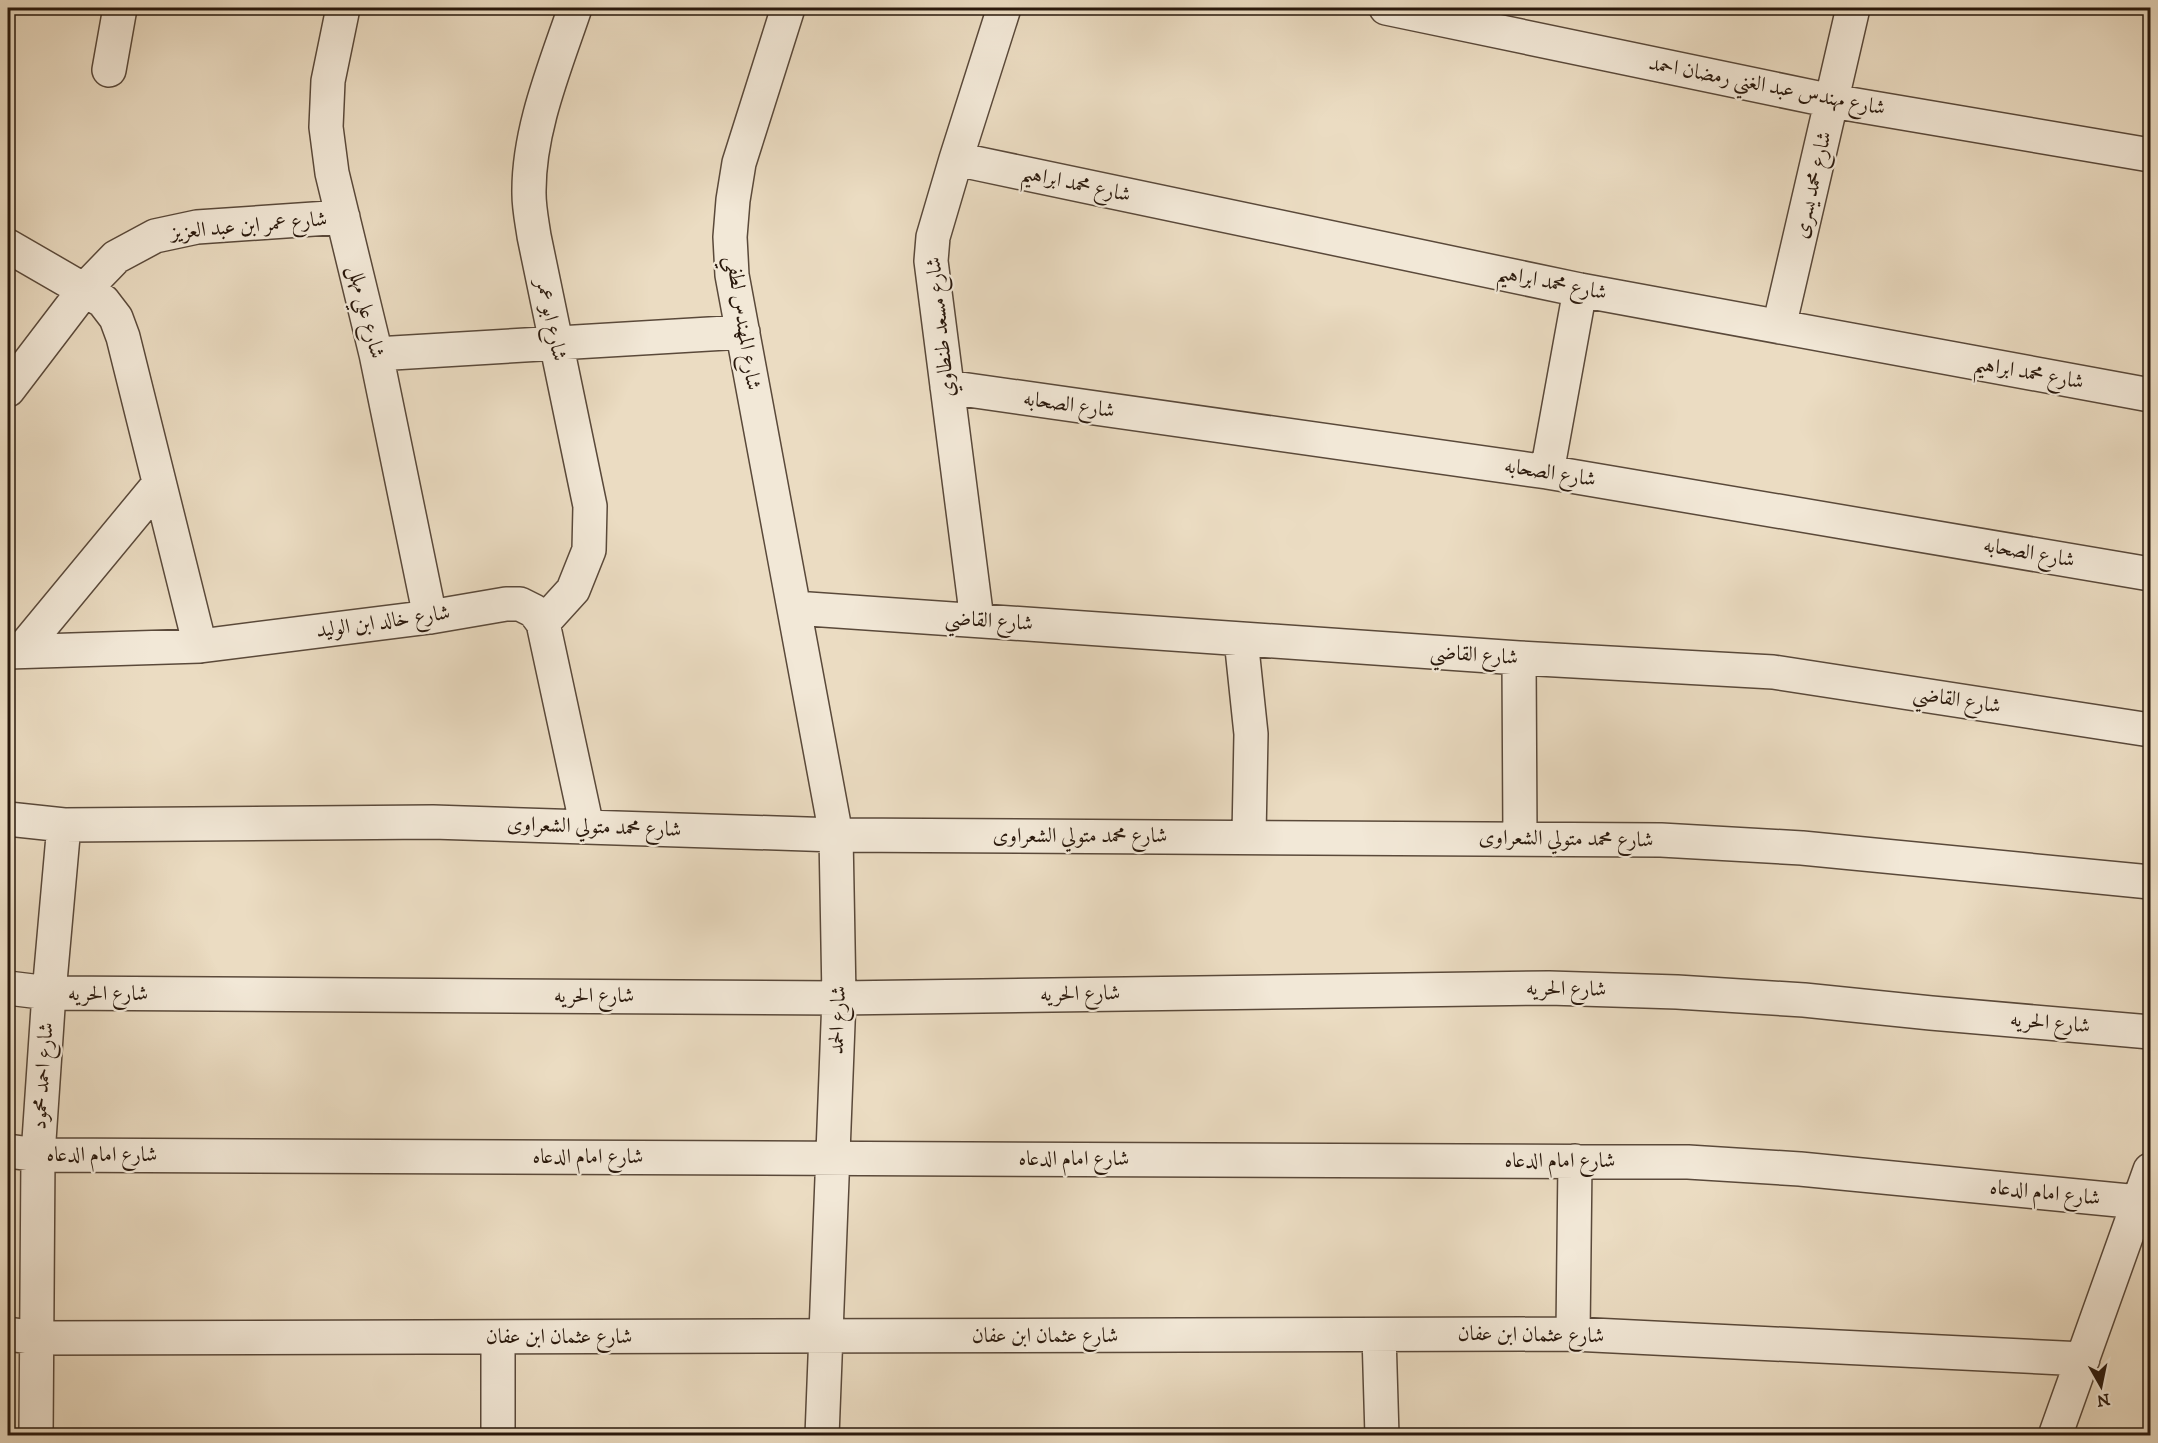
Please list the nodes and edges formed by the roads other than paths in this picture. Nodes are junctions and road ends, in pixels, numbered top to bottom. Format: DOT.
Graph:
graph roads {
  1 [pos="120,8"];
  2 [pos="343,8"];
  3 [pos="574,8"];
  4 [pos="788,8"];
  5 [pos="1004,8"];
  6 [pos="1386,8"];
  7 [pos="1853,8"];
  8 [pos="109,70"];
  9 [pos="1832,101"];
  10 [pos="2151,155"];
  11 [pos="956,159"];
  12 [pos="343,217"];
  13 [pos="8,246"];
  14 [pos="85,289"];
  15 [pos="1580,290"];
  16 [pos="1779,327"];
  17 [pos="743,332"];
  18 [pos="556,343"];
  19 [pos="376,354"];
  20 [pos="947,387"];
  21 [pos="8,390"];
  22 [pos="2151,395"];
  23 [pos="1547,472"];
  24 [pos="159,484"];
  25 [pos="2151,574"];
  26 [pos="794,608"];
  27 [pos="430,617"];
  28 [pos="976,620"];
  29 [pos="543,623"];
  30 [pos="1240,639"];
  31 [pos="200,646"];
  32 [pos="14,652"];
  33 [pos="1519,658"];
  34 [pos="2151,730"];
  35 [pos="8,819"];
  36 [pos="63,825"];
  37 [pos="587,827"];
  38 [pos="836,835"];
  39 [pos="1249,836"];
  40 [pos="1520,838"];
  41 [pos="2151,882"];
  42 [pos="8,988"];
  43 [pos="49,993"];
  44 [pos="839,998"];
  45 [pos="2151,1032"];
  46 [pos="23,1153"];
  47 [pos="832,1158"];
  48 [pos="1575,1161"];
  49 [pos="2151,1170"];
  50 [pos="2139,1202"];
  51 [pos="1573,1334"];
  52 [pos="1379,1335"];
  53 [pos="22,1336"];
  54 [pos="826,1336"];
  55 [pos="498,1337"];
  56 [pos="2083,1359"];
  57 [pos="36,1436"];
  58 [pos="498,1436"];
  59 [pos="822,1436"];
  60 [pos="1382,1436"];
  61 [pos="2055,1436"];
  1 -- 8 [label="street"];
  2 -- 12 [label="street, شارع علي مهلل"];
  3 -- 18 [label="street, شارع ابو عمر"];
  4 -- 17 [label="street, شارع المهندس لطفي"];
  5 -- 11 [label="street, شارع مسعد طنطاوي"];
  6 -- 9 [label="street, شارع مهندس عبد الغني رمضان احمد"];
  7 -- 9 [label="street, شارع محمد يسرى"];
  9 -- 10 [label="street, شارع مهندس عبد الغني رمضان احمد"];
  9 -- 16 [label="street, شارع محمد يسرى"];
  11 -- 15 [label="street, شارع محمد ابراهيم"];
  11 -- 20 [label="street, شارع مسعد طنطاوي"];
  12 -- 14 [label="street, شارع عمر ابن عبد العزيز"];
  12 -- 19 [label="street, شارع علي مهلل"];
  13 -- 14 [label="street"];
  14 -- 21 [label="street, شارع عمر ابن عبد العزيز"];
  14 -- 24 [label="street"];
  15 -- 16 [label="street, شارع محمد ابراهيم"];
  15 -- 23 [label="street"];
  16 -- 22 [label="street, شارع محمد ابراهيم"];
  17 -- 18 [label="street"];
  17 -- 26 [label="street, شارع المهندس لطفي"];
  18 -- 19 [label="street"];
  18 -- 29 [label="street, شارع ابو عمر"];
  19 -- 27 [label="street, شارع علي مهلل"];
  20 -- 23 [label="street, شارع الصحابه"];
  20 -- 28 [label="street, شارع مسعد طنطاوي"];
  23 -- 25 [label="street, شارع الصحابه"];
  24 -- 31 [label="street"];
  24 -- 32 [label="street"];
  26 -- 28 [label="street, شارع القاضي"];
  26 -- 38 [label="street, شارع الحمد"];
  27 -- 29 [label="street, شارع خالد ابن الوليد"];
  27 -- 31 [label="street, شارع خالد ابن الوليد"];
  28 -- 30 [label="street, شارع القاضي"];
  29 -- 37 [label="street"];
  30 -- 33 [label="street, شارع القاضي"];
  30 -- 39 [label="street"];
  31 -- 32 [label="street, شارع خالد ابن الوليد"];
  33 -- 34 [label="street, شارع القاضي"];
  33 -- 40 [label="street"];
  35 -- 36 [label="street, شارع محمد متولي الشعراوى"];
  36 -- 37 [label="street, شارع محمد متولي الشعراوى"];
  36 -- 43 [label="street, شارع احمد محمود"];
  37 -- 38 [label="street, شارع محمد متولي الشعراوى"];
  38 -- 39 [label="street, شارع محمد متولي الشعراوى"];
  38 -- 44 [label="street, شارع الحمد"];
  39 -- 40 [label="street, شارع محمد متولي الشعراوى"];
  40 -- 41 [label="street, شارع محمد متولي الشعراوى"];
  42 -- 43 [label="street, شارع الحريه"];
  43 -- 44 [label="street, شارع الحريه"];
  43 -- 46 [label="street, شارع احمد محمود"];
  44 -- 45 [label="street, شارع الحريه"];
  44 -- 47 [label="street, شارع الحمد"];
  46 -- 47 [label="street, شارع امام الدعاه"];
  46 -- 53 [label="street, شارع احمد محمود"];
  47 -- 48 [label="street, شارع امام الدعاه"];
  47 -- 54 [label="street, شارع الحمد"];
  48 -- 50 [label="street, شارع امام الدعاه"];
  48 -- 51 [label="street"];
  49 -- 50 [label="street"];
  50 -- 56 [label="street"];
  51 -- 52 [label="street, شارع عثمان ابن عفان"];
  51 -- 56 [label="street, شارع عثمان ابن عفان"];
  52 -- 54 [label="street, شارع عثمان ابن عفان"];
  52 -- 60 [label="street"];
  53 -- 55 [label="street, شارع عثمان ابن عفان"];
  53 -- 57 [label="street, شارع احمد محمود"];
  54 -- 55 [label="street, شارع عثمان ابن عفان"];
  54 -- 59 [label="street, شارع الحمد"];
  55 -- 58 [label="street"];
  56 -- 61 [label="street"];
}
